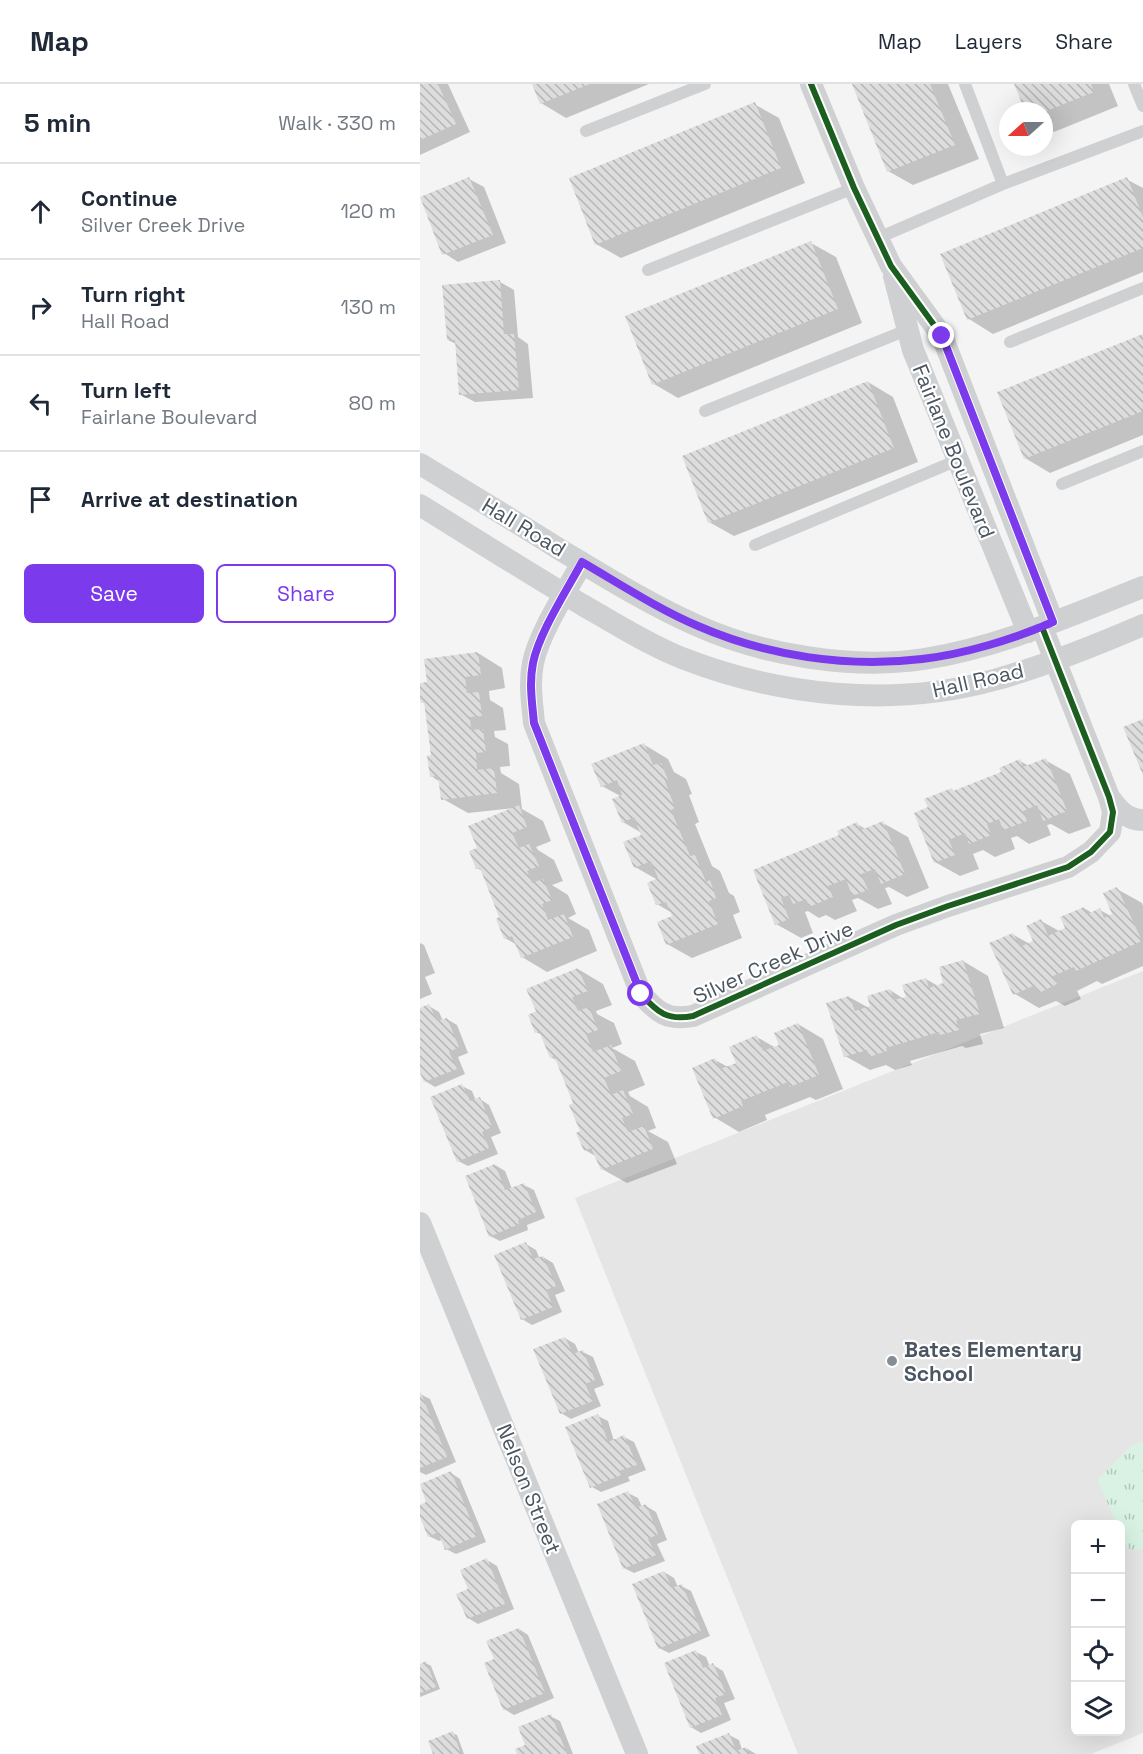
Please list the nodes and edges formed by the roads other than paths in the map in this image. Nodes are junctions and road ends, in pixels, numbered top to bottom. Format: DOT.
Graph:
graph roads {
  1 [pos="705,84"];
  2 [pos="811,84"];
  3 [pos="965,84"];
  4 [pos="1134,84"];
  5 [pos="1143,106"];
  6 [pos="586,131"];
  7 [pos="1143,131"];
  8 [pos="1003,184"];
  9 [pos="854,188"];
  10 [pos="878,238"];
  11 [pos="891,266"];
  12 [pos="648,270"];
  13 [pos="1143,288"];
  14 [pos="907,330"];
  15 [pos="1011,342"];
  16 [pos="705,411"];
  17 [pos="1143,451"];
  18 [pos="958,460"];
  19 [pos="420,464"];
  20 [pos="1062,483"];
  21 [pos="420,505"];
  22 [pos="755,545"];
  23 [pos="582,562"];
  24 [pos="1143,586"];
  25 [pos="565,594"];
  26 [pos="1143,625"];
  27 [pos="1041,627"];
  28 [pos="1055,660"];
  29 [pos="1109,796"];
  30 [pos="1143,820"];
  31 [pos="420,1223"];
  32 [pos="637,1754"];
  1 -- 6 [label="lane"];
  2 -- 9 [label="street, Fairlane Boulevard"];
  3 -- 8 [label="lane"];
  4 -- 5 [label="lane"];
  7 -- 8 [label="lane"];
  8 -- 10 [label="lane"];
  9 -- 10 [label="street, Fairlane Boulevard"];
  9 -- 12 [label="lane"];
  10 -- 11 [label="street, Fairlane Boulevard"];
  11 -- 14 [label="street, Fairlane Boulevard"];
  11 -- 27 [label="street, Fairlane Boulevard"];
  13 -- 15 [label="lane"];
  14 -- 16 [label="lane"];
  14 -- 18 [label="street, Fairlane Boulevard"];
  17 -- 20 [label="lane"];
  18 -- 22 [label="lane"];
  18 -- 27 [label="street, Fairlane Boulevard"];
  19 -- 23 [label="street, Hall Road"];
  21 -- 25 [label="street, Hall Road"];
  23 -- 25 [label="street, Silver Creek Drive"];
  23 -- 27 [label="street, Hall Road"];
  24 -- 27 [label="street, Hall Road"];
  25 -- 28 [label="street, Hall Road"];
  25 -- 29 [label="street, Silver Creek Drive"];
  26 -- 28 [label="street, Hall Road"];
  27 -- 28 [label="street, Silver Creek Drive"];
  28 -- 29 [label="street, Silver Creek Drive"];
  29 -- 30 [label="street, Silver Creek Drive"];
  31 -- 32 [label="street, Nelson Street"];
}
